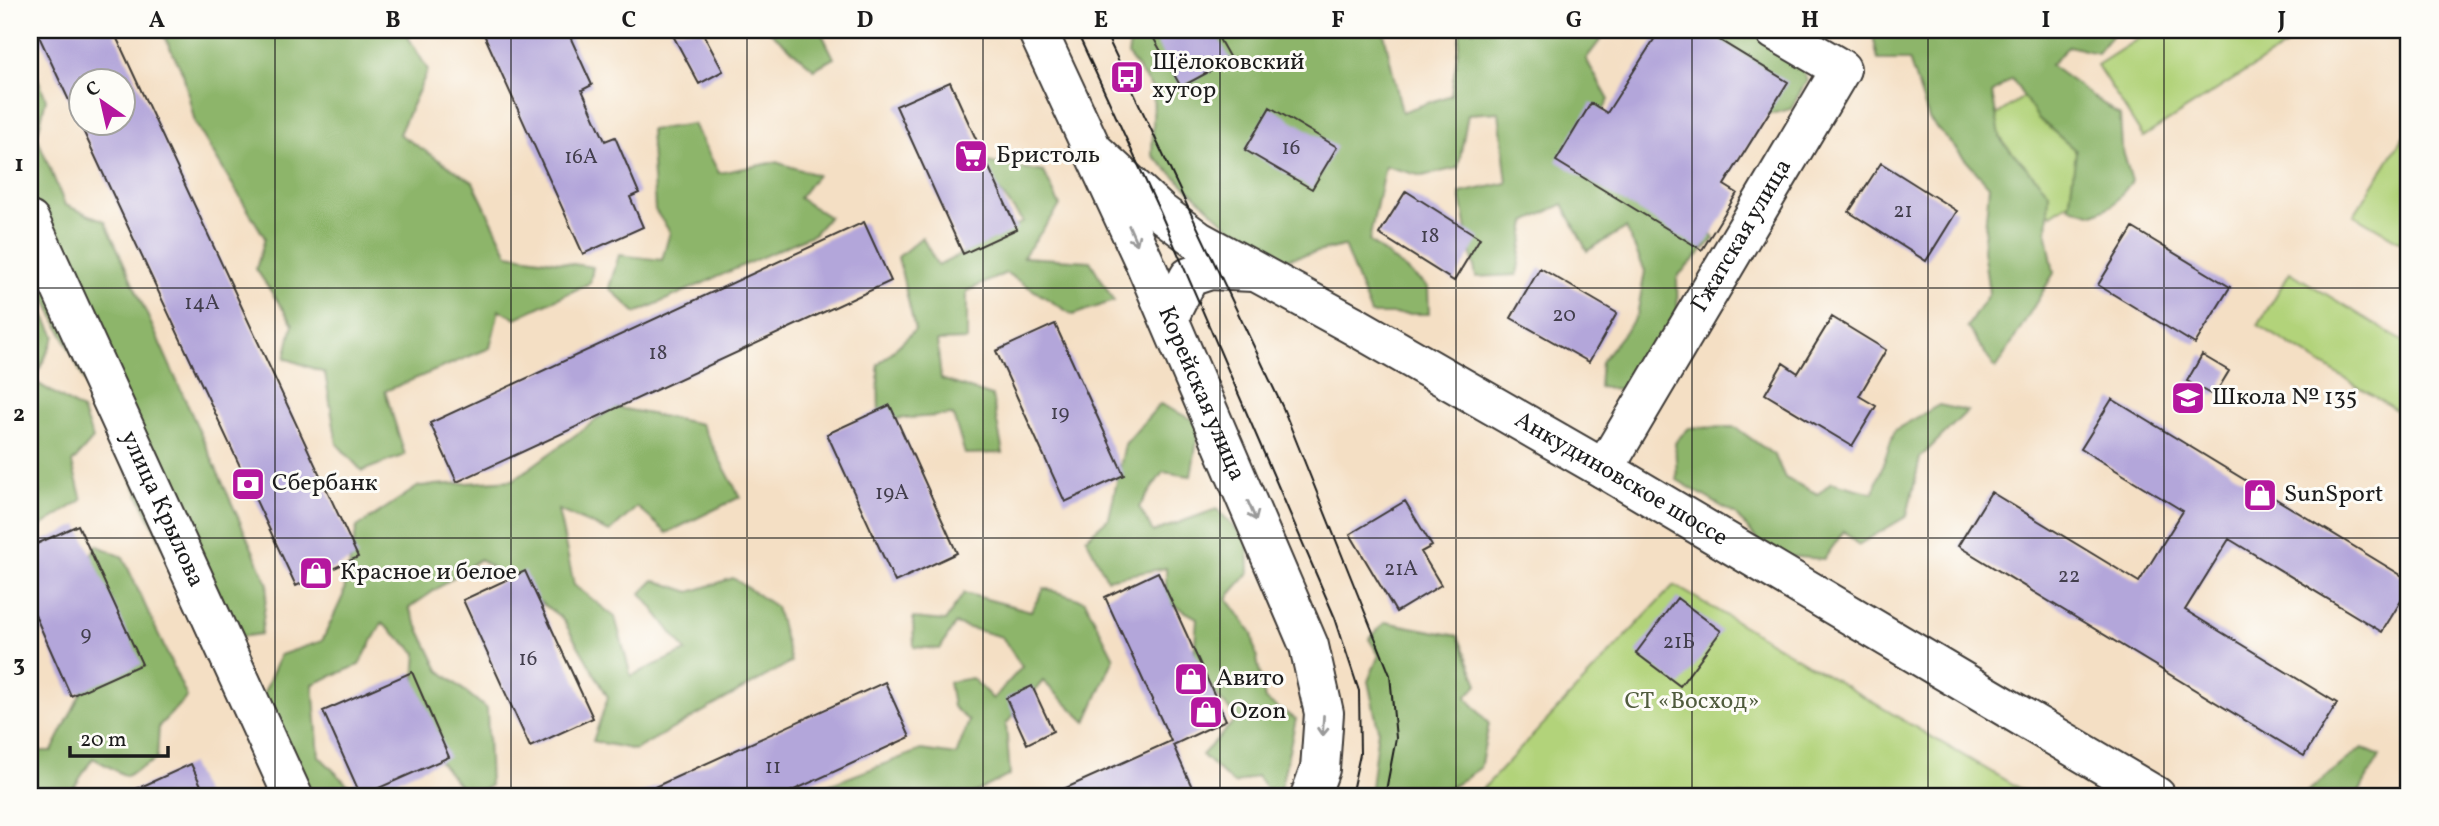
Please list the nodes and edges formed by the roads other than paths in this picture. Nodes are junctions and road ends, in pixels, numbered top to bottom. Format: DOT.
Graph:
graph roads {
  1 [pos="1037,30"];
  2 [pos="1774,30"];
  3 [pos="1094,151"];
  4 [pos="30,221"];
  5 [pos="1255,272"];
  6 [pos="1169,317"];
  7 [pos="1604,469"];
  8 [pos="1315,782"];
  9 [pos="293,796"];
  10 [pos="2156,796"];
  1 -- 3 [label="street, Корейская улица"];
  2 -- 7 [label="street, Гжатская улица"];
  3 -- 5 [label="street, Анкудиновское шоссе"];
  3 -- 6 [label="street, Корейская улица, one-way"];
  4 -- 9 [label="street, улица Крылова"];
  5 -- 6 [label="street"];
  5 -- 7 [label="street, Анкудиновское шоссе"];
  6 -- 8 [label="street, Корейская улица, one-way"];
  7 -- 10 [label="street, Анкудиновское шоссе"];
}
